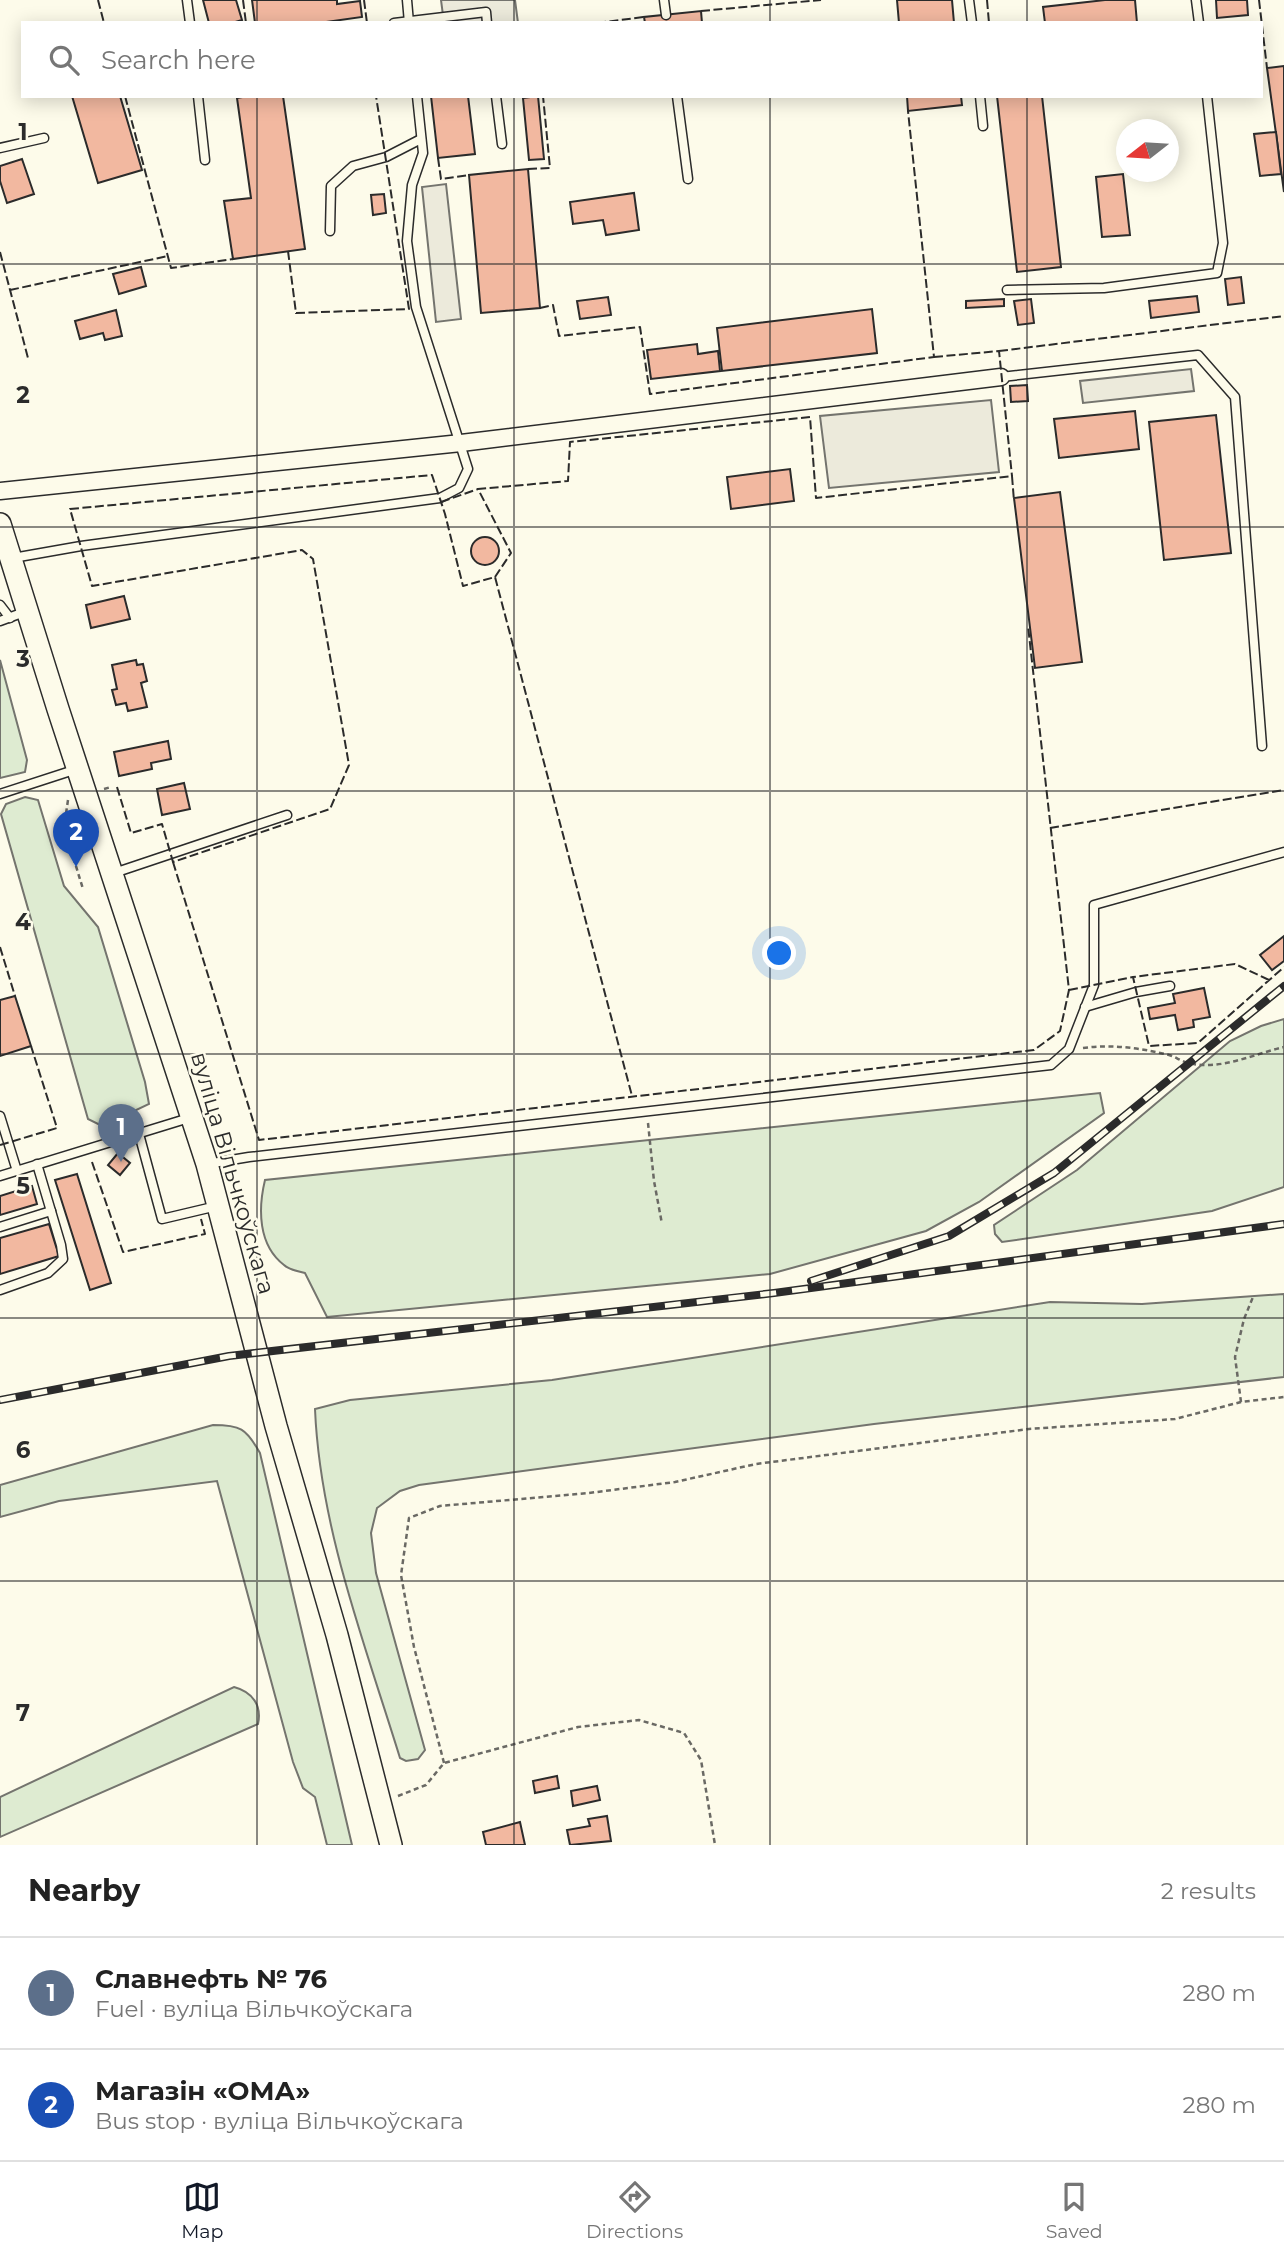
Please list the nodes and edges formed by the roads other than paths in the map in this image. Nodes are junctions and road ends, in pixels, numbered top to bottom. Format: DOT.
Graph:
graph roads {
  1 [pos="187,0"];
  2 [pos="407,0"];
  3 [pos="664,0"];
  4 [pos="969,0"];
  5 [pos="1196,0"];
  6 [pos="666,15"];
  7 [pos="190,21"];
  8 [pos="409,21"];
  9 [pos="417,21"];
  10 [pos="487,21"];
  11 [pos="972,21"];
  12 [pos="1199,21"];
  13 [pos="198,98"];
  14 [pos="417,98"];
  15 [pos="496,98"];
  16 [pos="677,98"];
  17 [pos="980,98"];
  18 [pos="1207,98"];
  19 [pos="983,126"];
  20 [pos="44,138"];
  21 [pos="421,139"];
  22 [pos="502,144"];
  23 [pos="0,148"];
  24 [pos="205,160"];
  25 [pos="688,178"];
  26 [pos="330,231"];
  27 [pos="1007,290"];
  28 [pos="1001,377"];
  29 [pos="461,443"];
  30 [pos="0,491"];
  31 [pos="0,524"];
  32 [pos="11,558"];
  33 [pos="0,605"];
  34 [pos="19,614"];
  35 [pos="0,621"];
  36 [pos="1262,746"];
  37 [pos="77,769"];
  38 [pos="0,794"];
  39 [pos="287,815"];
  40 [pos="1284,852"];
  41 [pos="112,874"];
  42 [pos="1170,986"];
  43 [pos="1085,1007"];
  44 [pos="0,1116"];
  45 [pos="192,1117"];
  46 [pos="139,1134"];
  47 [pos="37,1164"];
  48 [pos="207,1164"];
  49 [pos="17,1171"];
  50 [pos="0,1175"];
  51 [pos="219,1206"];
  52 [pos="51,1211"];
  53 [pos="0,1227"];
  54 [pos="0,1290"];
  55 [pos="391,1845"];
  1 -- 7 [label="lane"];
  2 -- 8 [label="lane"];
  3 -- 6 [label="lane"];
  4 -- 11 [label="lane"];
  5 -- 12 [label="lane"];
  9 -- 10 [label="lane"];
  13 -- 24 [label="lane"];
  14 -- 21 [label="lane"];
  15 -- 22 [label="lane"];
  16 -- 25 [label="lane"];
  17 -- 19 [label="lane"];
  18 -- 27 [label="lane"];
  20 -- 23 [label="lane"];
  21 -- 26 [label="lane"];
  21 -- 29 [label="lane"];
  28 -- 29 [label="street"];
  28 -- 36 [label="lane"];
  29 -- 30 [label="street"];
  29 -- 32 [label="lane"];
  31 -- 32 [label="main road, вуліца Вільчкоўскага"];
  32 -- 34 [label="main road, вуліца Вільчкоўскага"];
  33 -- 34 [label="lane"];
  34 -- 35 [label="lane"];
  34 -- 37 [label="main road, вуліца Вільчкоўскага"];
  37 -- 38 [label="lane"];
  37 -- 41 [label="main road, вуліца Вільчкоўскага"];
  39 -- 41 [label="lane"];
  40 -- 43 [label="lane"];
  41 -- 45 [label="main road, вуліца Вільчкоўскага"];
  42 -- 43 [label="lane"];
  43 -- 48 [label="lane"];
  44 -- 49 [label="lane"];
  45 -- 46 [label="lane"];
  45 -- 48 [label="main road, вуліца Вільчкоўскага"];
  46 -- 47 [label="lane"];
  46 -- 51 [label="lane"];
  47 -- 49 [label="lane"];
  47 -- 52 [label="lane"];
  48 -- 51 [label="main road, вуліца Вільчкоўскага"];
  49 -- 50 [label="lane"];
  51 -- 55 [label="main road, вуліца Вільчкоўскага"];
  52 -- 53 [label="lane"];
  52 -- 54 [label="lane"];
}
